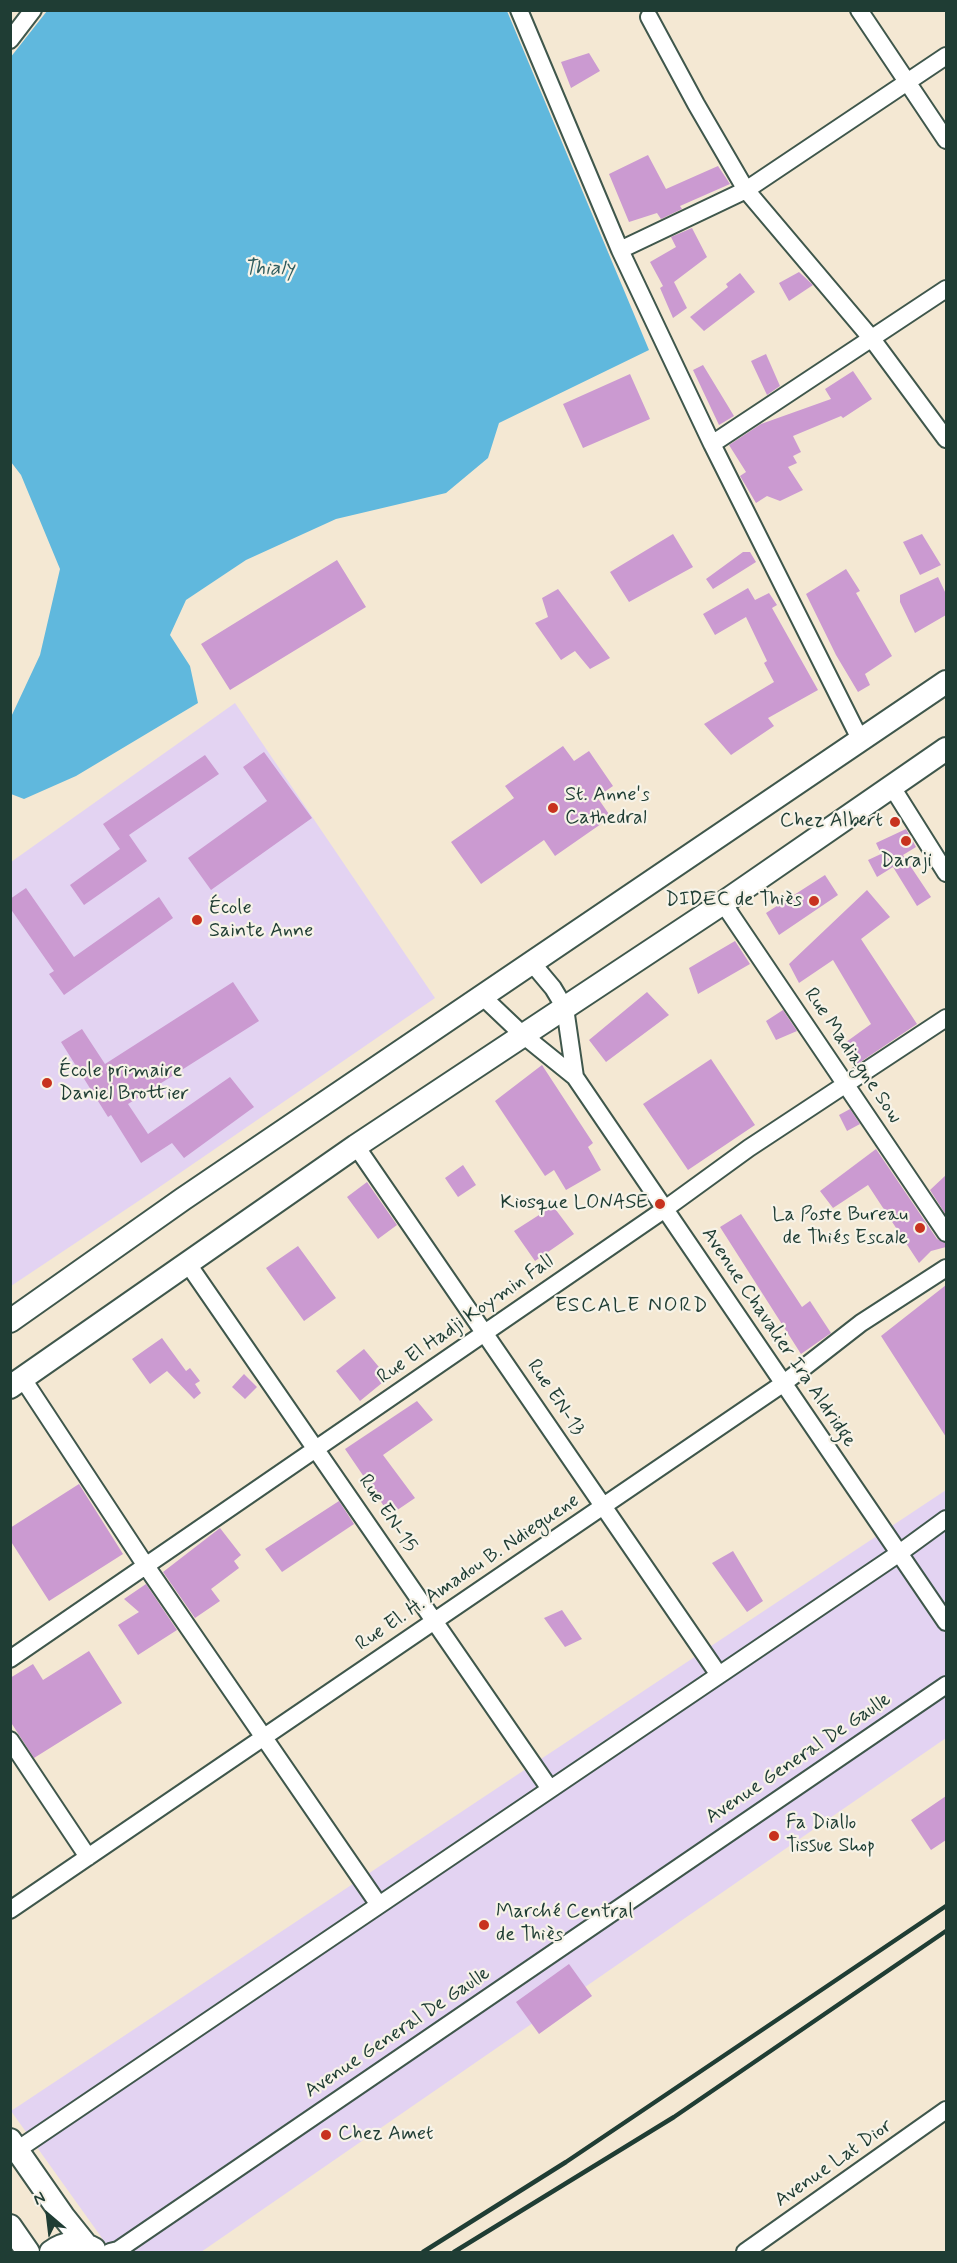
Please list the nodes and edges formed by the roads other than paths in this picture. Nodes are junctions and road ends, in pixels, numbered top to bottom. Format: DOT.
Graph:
graph roads {
  1 [pos="33,10"];
  2 [pos="519,10"];
  3 [pos="859,10"];
  4 [pos="649,18"];
  5 [pos="10,40"];
  6 [pos="946,56"];
  7 [pos="907,82"];
  8 [pos="946,140"];
  9 [pos="746,190"];
  10 [pos="620,250"];
  11 [pos="946,289"];
  12 [pos="872,339"];
  13 [pos="946,439"];
  14 [pos="712,444"];
  15 [pos="946,682"];
  16 [pos="861,741"];
  17 [pos="946,749"];
  18 [pos="892,787"];
  19 [pos="946,873"];
  20 [pos="723,903"];
  21 [pos="532,963"];
  22 [pos="483,997"];
  23 [pos="565,1008"];
  24 [pos="946,1018"];
  25 [pos="523,1035"];
  26 [pos="575,1077"];
  27 [pos="845,1084"];
  28 [pos="356,1146"];
  29 [pos="665,1209"];
  30 [pos="946,1233"];
  31 [pos="188,1264"];
  32 [pos="946,1268"];
  33 [pos="10,1321"];
  34 [pos="485,1333"];
  35 [pos="17,1383"];
  36 [pos="784,1383"];
  37 [pos="317,1448"];
  38 [pos="603,1506"];
  39 [pos="946,1519"];
  40 [pos="898,1554"];
  41 [pos="146,1566"];
  42 [pos="435,1621"];
  43 [pos="946,1622"];
  44 [pos="10,1659"];
  45 [pos="719,1675"];
  46 [pos="946,1685"];
  47 [pos="264,1737"];
  48 [pos="10,1740"];
  49 [pos="550,1789"];
  50 [pos="88,1857"];
  51 [pos="379,1905"];
  52 [pos="10,1910"];
  53 [pos="946,2110"];
  54 [pos="14,2145"];
  55 [pos="10,2226"];
  56 [pos="92,2249"];
  57 [pos="28,2253"];
  58 [pos="51,2253"];
  59 [pos="110,2253"];
  60 [pos="745,2253"];
  1 -- 5 [label="street"];
  2 -- 10 [label="street"];
  3 -- 7 [label="street"];
  4 -- 9 [label="street"];
  6 -- 7 [label="street"];
  7 -- 8 [label="street"];
  7 -- 9 [label="street"];
  9 -- 10 [label="street"];
  9 -- 12 [label="street"];
  10 -- 14 [label="street"];
  11 -- 12 [label="street"];
  12 -- 13 [label="street"];
  12 -- 14 [label="street"];
  14 -- 16 [label="street"];
  15 -- 16 [label="main road"];
  16 -- 21 [label="main road"];
  17 -- 18 [label="main road"];
  18 -- 19 [label="street"];
  18 -- 20 [label="main road"];
  20 -- 23 [label="main road"];
  20 -- 27 [label="street, Rue Madiagne Sow"];
  21 -- 22 [label="main road"];
  21 -- 23 [label="street"];
  22 -- 25 [label="street"];
  22 -- 33 [label="main road"];
  23 -- 25 [label="main road"];
  23 -- 26 [label="street"];
  24 -- 27 [label="street, Rue El Hadji Koymin Fall"];
  25 -- 26 [label="street"];
  25 -- 28 [label="main road"];
  26 -- 29 [label="street, Avenue Chavalier Ira Aldridge"];
  27 -- 29 [label="street, Rue El Hadji Koymin Fall"];
  27 -- 30 [label="street, Rue Madiagne Sow"];
  28 -- 31 [label="main road"];
  28 -- 34 [label="street, Rue EN-13"];
  29 -- 34 [label="street, Rue El Hadji Koymin Fall"];
  29 -- 36 [label="street, Avenue Chavalier Ira Aldridge"];
  31 -- 35 [label="main road"];
  31 -- 37 [label="street, Rue EN-15"];
  32 -- 36 [label="street, Rue El. H. Amadou B. Ndieguene"];
  34 -- 37 [label="street, Rue El Hadji Koymin Fall"];
  34 -- 38 [label="street, Rue EN-13"];
  35 -- 41 [label="street"];
  36 -- 38 [label="street, Rue El. H. Amadou B. Ndieguene"];
  36 -- 40 [label="street, Avenue Chavalier Ira Aldridge"];
  37 -- 41 [label="street, Rue El Hadji Koymin Fall"];
  37 -- 42 [label="street, Rue EN-15"];
  38 -- 42 [label="street, Rue El. H. Amadou B. Ndieguene"];
  38 -- 45 [label="street, Rue EN-13"];
  39 -- 40 [label="street"];
  40 -- 43 [label="street, Avenue Chavalier Ira Aldridge"];
  40 -- 45 [label="street"];
  41 -- 44 [label="street, Rue El Hadji Koymin Fall"];
  41 -- 47 [label="street"];
  42 -- 47 [label="street, Rue El. H. Amadou B. Ndieguene"];
  42 -- 49 [label="street, Rue EN-15"];
  45 -- 49 [label="street"];
  46 -- 59 [label="street, Avenue General De Gaulle"];
  47 -- 50 [label="street, Rue El. H. Amadou B. Ndieguene"];
  47 -- 51 [label="street"];
  48 -- 50 [label="street"];
  49 -- 51 [label="street"];
  50 -- 52 [label="street, Rue El. H. Amadou B. Ndieguene"];
  51 -- 54 [label="street"];
  53 -- 60 [label="street, Avenue Lat Dior"];
  54 -- 56 [label="main road"];
  55 -- 57 [label="main road"];
  56 -- 58 [label="main road"];
}
